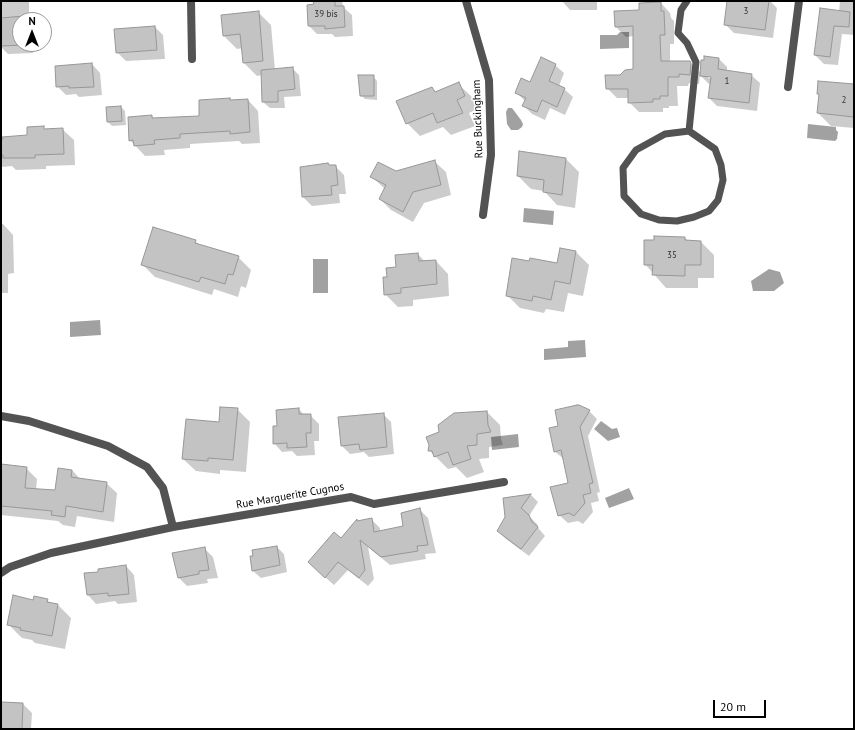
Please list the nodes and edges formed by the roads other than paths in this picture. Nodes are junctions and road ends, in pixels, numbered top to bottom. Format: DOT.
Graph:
graph roads {
  1 [pos="191,1"];
  2 [pos="466,1"];
  3 [pos="687,1"];
  4 [pos="799,1"];
  5 [pos="192,59"];
  6 [pos="788,87"];
  7 [pos="689,131"];
  8 [pos="483,215"];
  9 [pos="1,416"];
  10 [pos="504,482"];
  11 [pos="173,527"];
  12 [pos="1,573"];
  1 -- 5 [label="street"];
  2 -- 8 [label="street, Rue Buckingham"];
  3 -- 7 [label="lane"];
  4 -- 6 [label="street"];
  7 -- 7 [label="lane"];
  9 -- 11 [label="street"];
  10 -- 11 [label="street, Rue Marguerite Cugnos"];
  11 -- 12 [label="street, Rue Marguerite Cugnos"];
}
